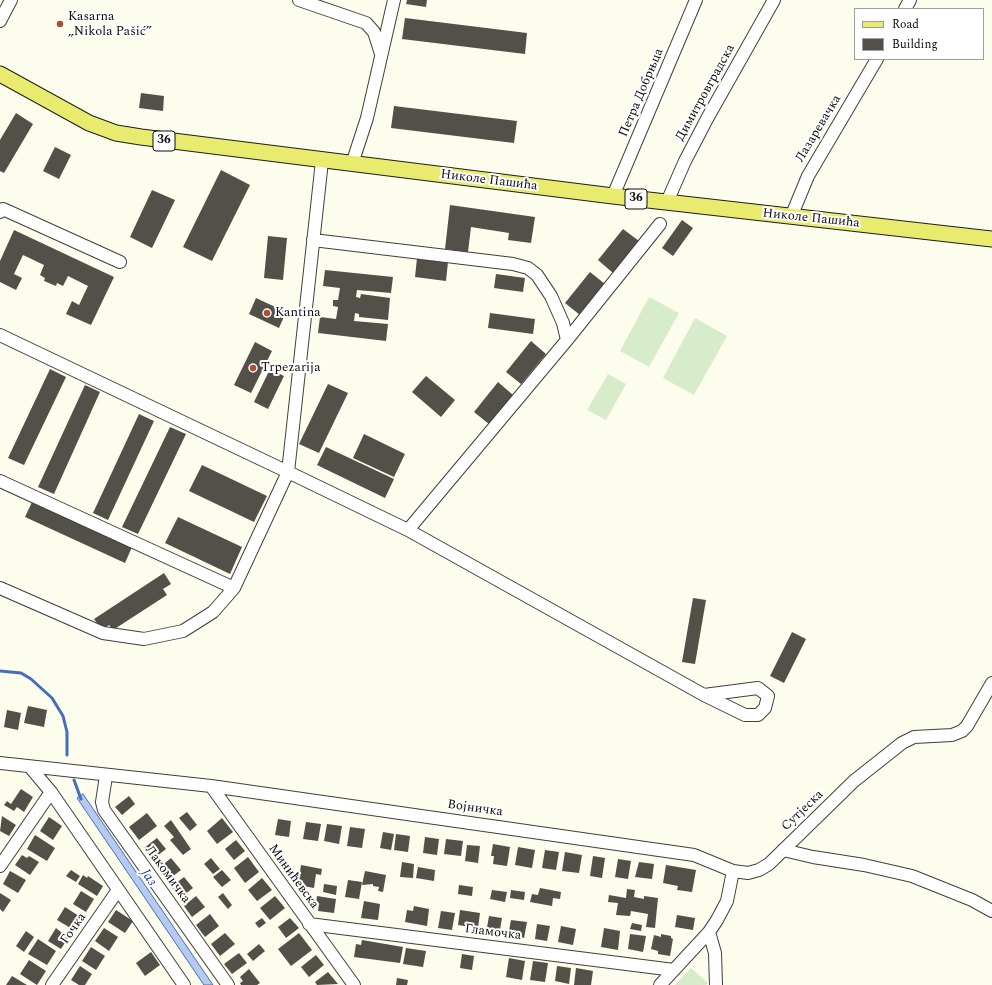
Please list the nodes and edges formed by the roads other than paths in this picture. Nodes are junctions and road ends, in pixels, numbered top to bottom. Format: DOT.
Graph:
graph roads {
  1 [pos="11,0"];
  2 [pos="299,0"];
  3 [pos="394,0"];
  4 [pos="696,0"];
  5 [pos="774,0"];
  6 [pos="0,21"];
  7 [pos="381,54"];
  8 [pos="875,60"];
  9 [pos="0,74"];
  10 [pos="322,161"];
  11 [pos="352,164"];
  12 [pos="613,196"];
  13 [pos="667,202"];
  14 [pos="1,209"];
  15 [pos="791,217"];
  16 [pos="660,224"];
  17 [pos="992,239"];
  18 [pos="313,240"];
  19 [pos="120,262"];
  20 [pos="0,335"];
  21 [pos="567,340"];
  22 [pos="288,472"];
  23 [pos="0,481"];
  24 [pos="408,530"];
  25 [pos="0,588"];
  26 [pos="234,588"];
  27 [pos="992,683"];
  28 [pos="704,695"];
  29 [pos="0,764"];
  30 [pos="30,766"];
  31 [pos="106,776"];
  32 [pos="211,786"];
  33 [pos="51,792"];
  34 [pos="783,850"];
  35 [pos="0,866"];
  36 [pos="734,871"];
  37 [pos="118,890"];
  38 [pos="992,911"];
  39 [pos="309,924"];
  40 [pos="709,932"];
  41 [pos="674,970"];
  42 [pos="52,985"];
  43 [pos="184,985"];
  44 [pos="228,985"];
  45 [pos="354,985"];
  46 [pos="660,985"];
  47 [pos="716,985"];
  1 -- 6 [label="street"];
  2 -- 7 [label="street"];
  3 -- 7 [label="street"];
  4 -- 12 [label="street, Петра Добрњца"];
  5 -- 13 [label="street, Димитровградска"];
  7 -- 11 [label="street"];
  8 -- 15 [label="street, Лазаревачка"];
  9 -- 10 [label="main road, Николе Пашића / 36"];
  10 -- 11 [label="main road, Николе Пашића / 36"];
  10 -- 18 [label="street"];
  11 -- 12 [label="main road, Николе Пашића / 36"];
  12 -- 13 [label="main road, Николе Пашића / 36"];
  13 -- 15 [label="main road, Николе Пашића / 36"];
  14 -- 19 [label="street"];
  15 -- 17 [label="main road, Николе Пашића / 36"];
  16 -- 21 [label="street"];
  18 -- 21 [label="street"];
  18 -- 22 [label="street"];
  20 -- 22 [label="street"];
  21 -- 24 [label="street"];
  22 -- 24 [label="street"];
  22 -- 26 [label="street"];
  23 -- 26 [label="street"];
  24 -- 28 [label="street"];
  25 -- 26 [label="street"];
  27 -- 34 [label="street, Сутјеска"];
  29 -- 30 [label="street, Војничка"];
  30 -- 31 [label="street, Војничка"];
  30 -- 33 [label="street"];
  31 -- 32 [label="street, Војничка"];
  31 -- 44 [label="street, Лакомичка"];
  32 -- 36 [label="street, Војничка"];
  32 -- 39 [label="street, Минићевска"];
  33 -- 35 [label="street"];
  33 -- 37 [label="street"];
  34 -- 36 [label="street, Сутјеска"];
  34 -- 38 [label="street"];
  36 -- 40 [label="street"];
  37 -- 42 [label="street, Гочка"];
  37 -- 43 [label="street"];
  39 -- 41 [label="street, Гламочка"];
  39 -- 45 [label="street, Минићевска"];
  40 -- 41 [label="street"];
  40 -- 47 [label="street"];
  41 -- 46 [label="street"];
}
